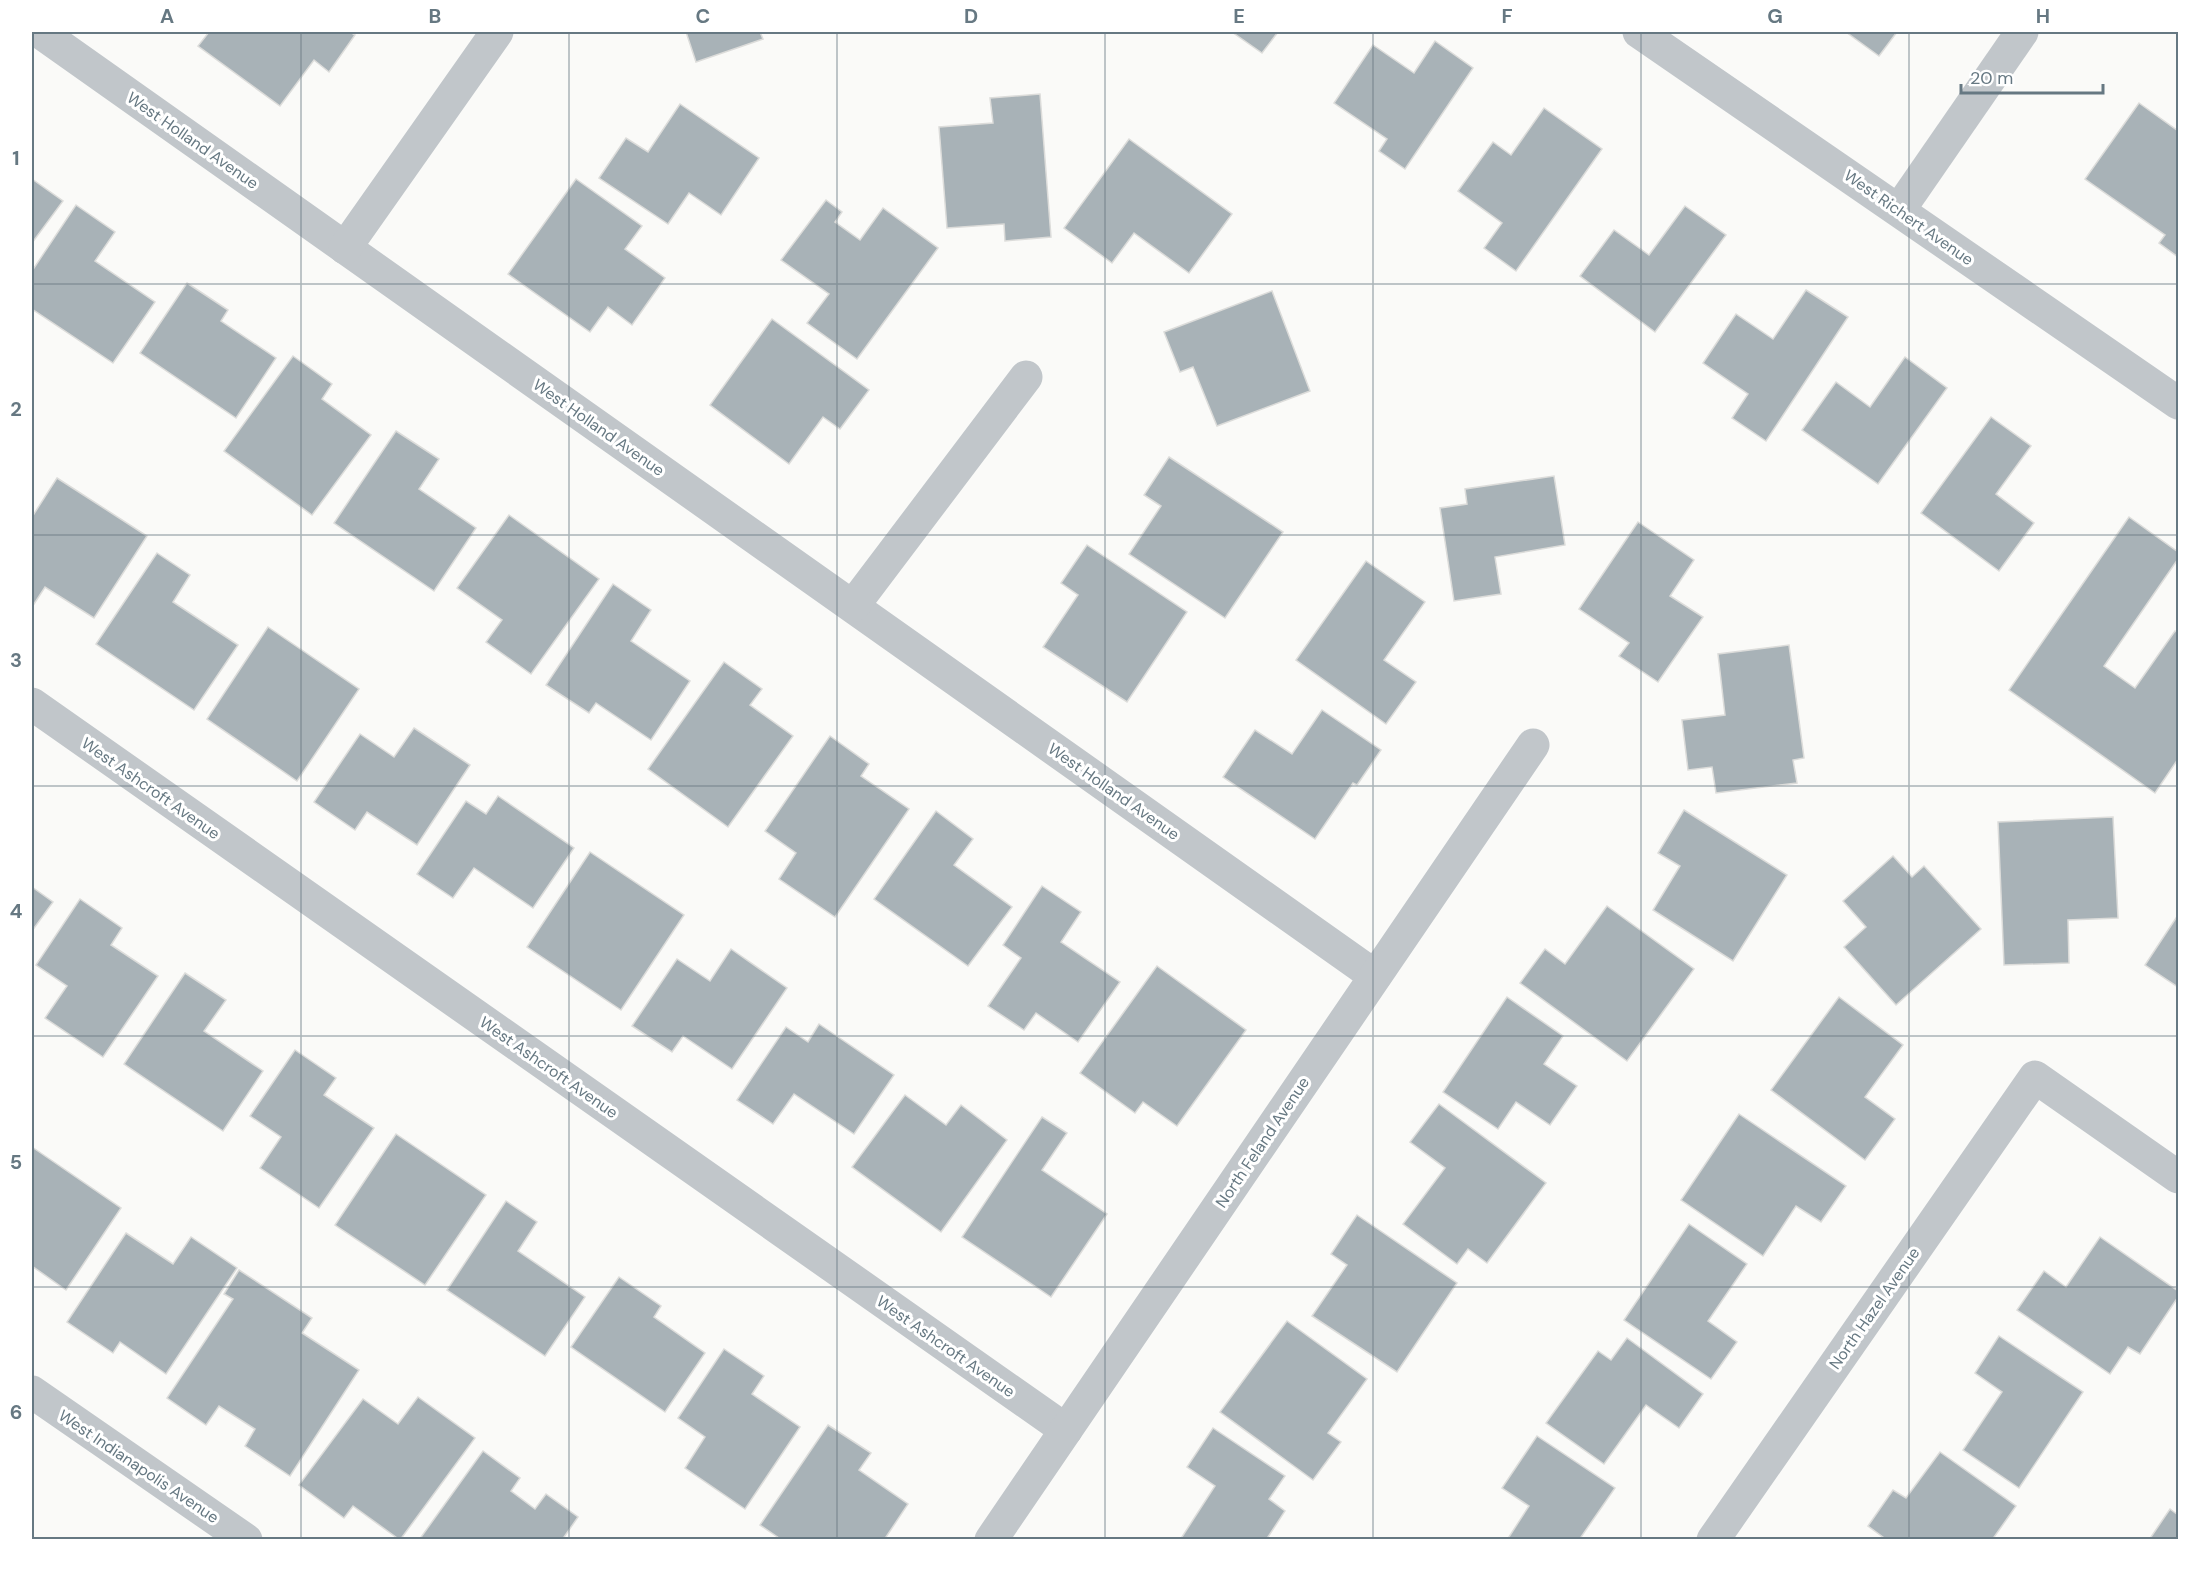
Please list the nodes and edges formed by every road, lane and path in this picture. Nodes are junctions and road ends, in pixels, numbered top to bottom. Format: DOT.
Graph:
graph roads {
  1 [pos="40,32"];
  2 [pos="496,32"];
  3 [pos="1639,32"];
  4 [pos="2022,32"];
  5 [pos="1899,210"];
  6 [pos="345,248"];
  7 [pos="1026,377"];
  8 [pos="2178,403"];
  9 [pos="853,606"];
  10 [pos="32,704"];
  11 [pos="1533,745"];
  12 [pos="1376,976"];
  13 [pos="2178,1178"];
  14 [pos="32,1392"];
  15 [pos="1066,1430"];
  16 [pos="246,1539"];
  17 [pos="991,1539"];
  18 [pos="1713,1539"];
  1 -- 6 [label="street, West Holland Avenue"];
  2 -- 6 [label="street"];
  3 -- 5 [label="street, West Richert Avenue"];
  4 -- 5 [label="street"];
  5 -- 8 [label="street, West Richert Avenue"];
  6 -- 9 [label="street, West Holland Avenue"];
  7 -- 9 [label="street"];
  9 -- 12 [label="street, West Holland Avenue"];
  10 -- 15 [label="street, West Ashcroft Avenue"];
  11 -- 12 [label="street, North Feland Avenue"];
  12 -- 15 [label="street, North Feland Avenue"];
  13 -- 18 [label="street, North Hazel Avenue"];
  14 -- 16 [label="street, West Indianapolis Avenue"];
  15 -- 17 [label="street, North Feland Avenue"];
}
